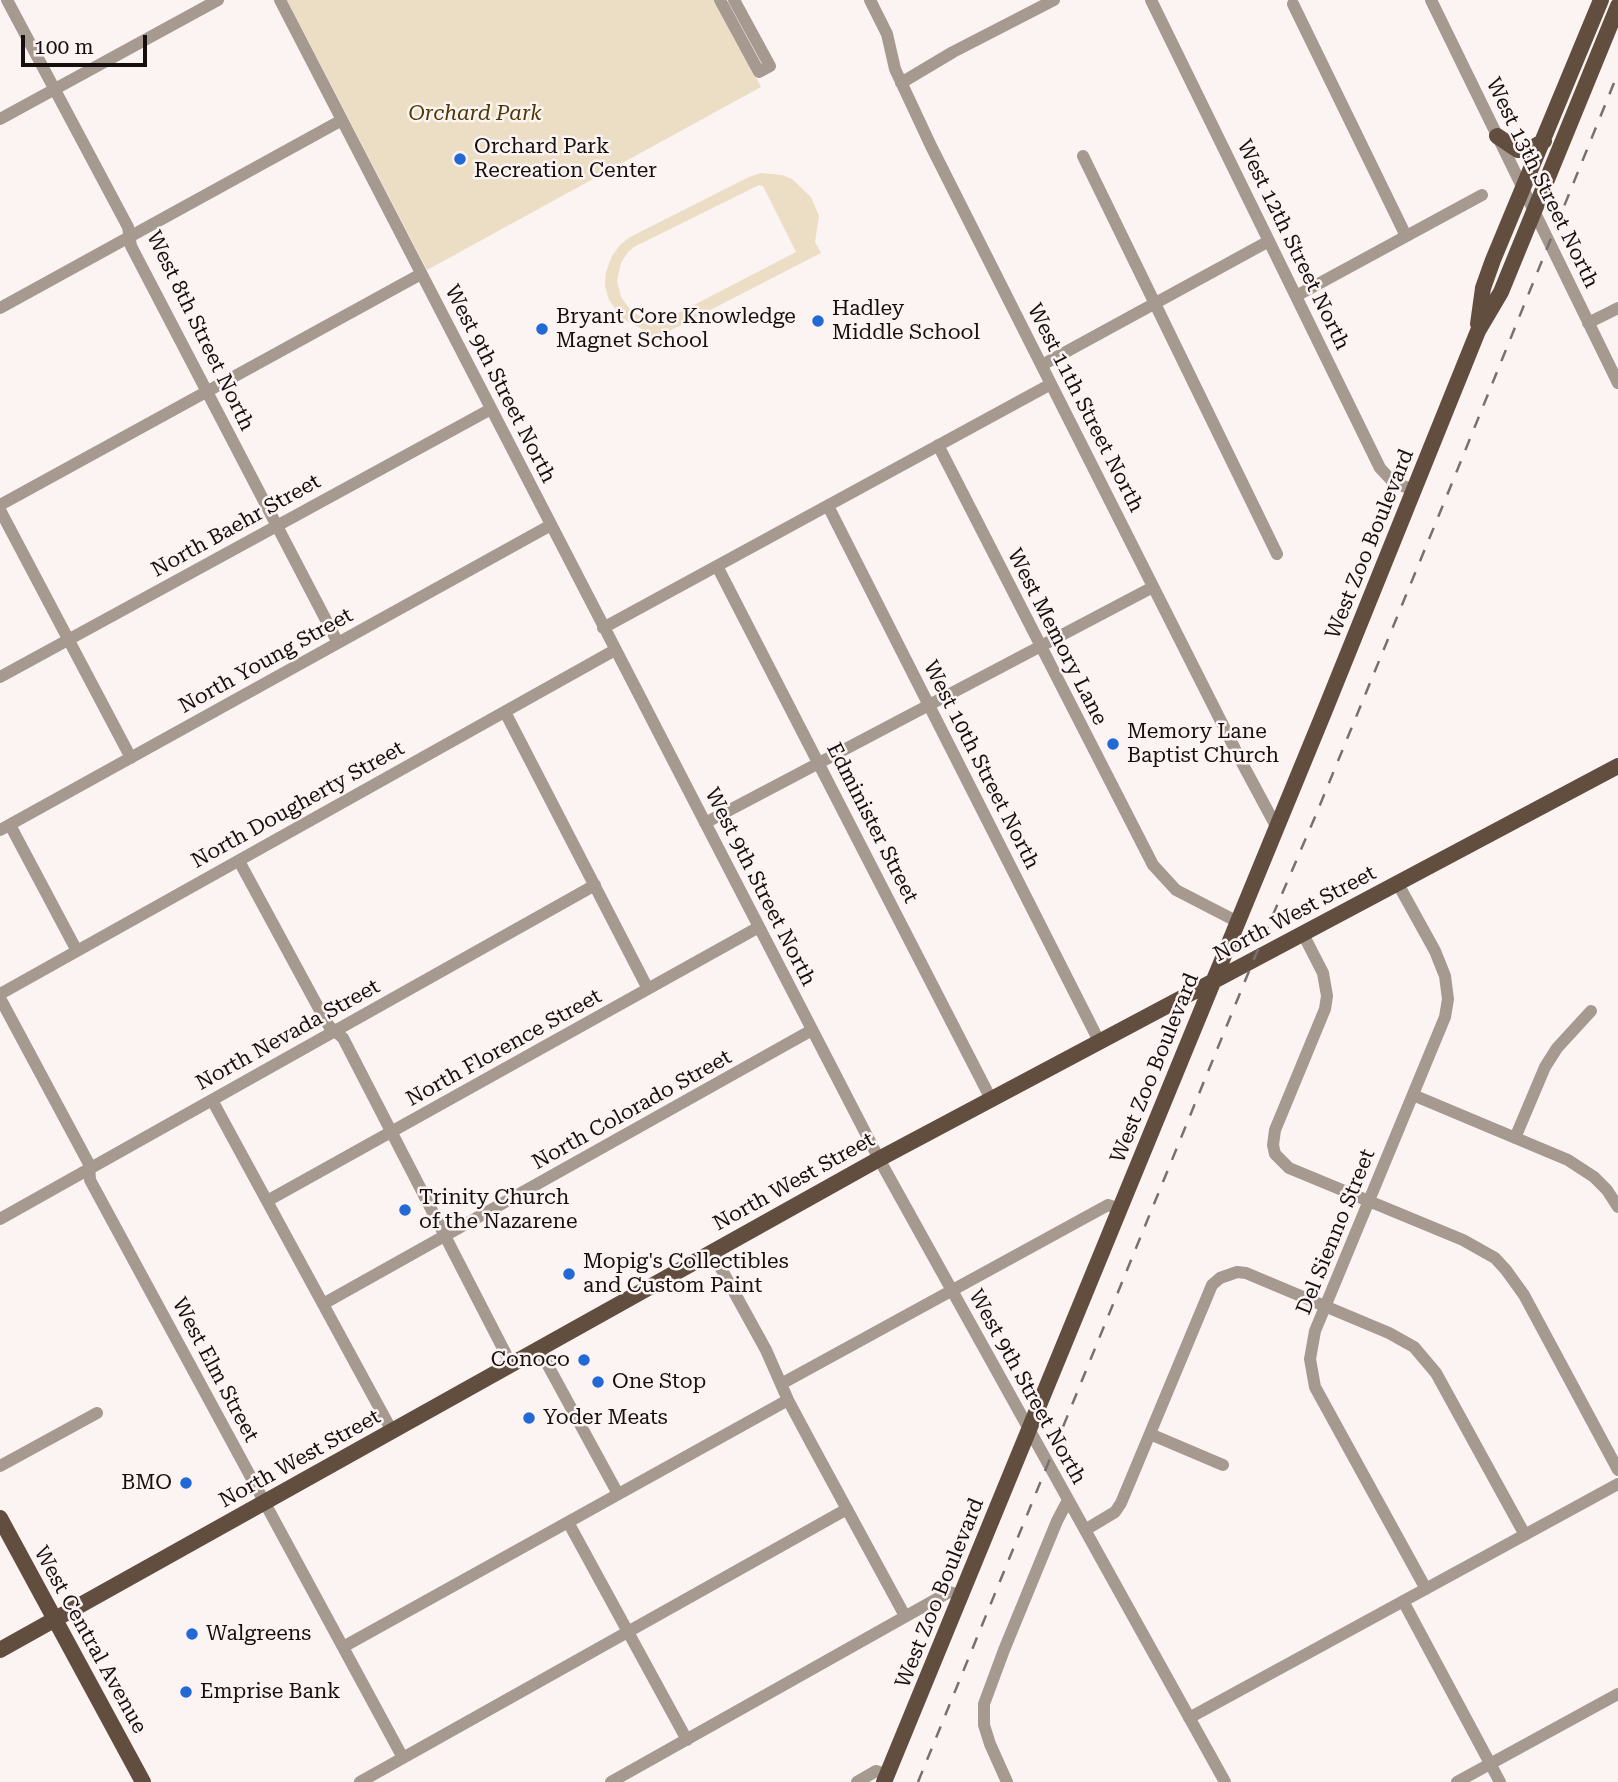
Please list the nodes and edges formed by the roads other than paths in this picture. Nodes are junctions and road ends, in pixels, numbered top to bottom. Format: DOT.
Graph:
graph roads {
  1 [pos="7,0"];
  2 [pos="218,0"];
  3 [pos="280,0"];
  4 [pos="720,0"];
  5 [pos="734,0"];
  6 [pos="870,0"];
  7 [pos="1054,0"];
  8 [pos="1152,0"];
  9 [pos="1431,0"];
  10 [pos="1601,0"];
  11 [pos="1293,5"];
  12 [pos="1618,6"];
  13 [pos="901,83"];
  14 [pos="54,89"];
  15 [pos="0,119"];
  16 [pos="342,120"];
  17 [pos="1497,136"];
  18 [pos="1544,141"];
  19 [pos="1083,156"];
  20 [pos="1523,191"];
  21 [pos="1482,195"];
  22 [pos="1533,210"];
  23 [pos="130,236"];
  24 [pos="1406,236"];
  25 [pos="1269,241"];
  26 [pos="421,274"];
  27 [pos="1296,296"];
  28 [pos="1154,304"];
  29 [pos="0,308"];
  30 [pos="1618,308"];
  31 [pos="1588,323"];
  32 [pos="1478,331"];
  33 [pos="1042,365"];
  34 [pos="1618,383"];
  35 [pos="1051,384"];
  36 [pos="207,391"];
  37 [pos="491,409"];
  38 [pos="938,445"];
  39 [pos="1415,490"];
  40 [pos="0,505"];
  41 [pos="828,506"];
  42 [pos="0,510"];
  43 [pos="551,525"];
  44 [pos="276,526"];
  45 [pos="1277,554"];
  46 [pos="717,566"];
  47 [pos="1153,586"];
  48 [pos="603,628"];
  49 [pos="68,640"];
  50 [pos="338,643"];
  51 [pos="1040,646"];
  52 [pos="615,650"];
  53 [pos="0,677"];
  54 [pos="929,705"];
  55 [pos="505,712"];
  56 [pos="131,758"];
  57 [pos="819,763"];
  58 [pos="1618,766"];
  59 [pos="705,823"];
  60 [pos="5,828"];
  61 [pos="1277,828"];
  62 [pos="239,861"];
  63 [pos="1398,884"];
  64 [pos="595,885"];
  65 [pos="1238,922"];
  66 [pos="758,927"];
  67 [pos="1303,934"];
  68 [pos="77,951"];
  69 [pos="1214,981"];
  70 [pos="648,989"];
  71 [pos="0,996"];
  72 [pos="1591,1011"];
  73 [pos="336,1030"];
  74 [pos="812,1030"];
  75 [pos="1099,1041"];
  76 [pos="1413,1095"];
  77 [pos="991,1099"];
  78 [pos="212,1100"];
  79 [pos="392,1133"];
  80 [pos="1515,1138"];
  81 [pos="879,1159"];
  82 [pos="89,1169"];
  83 [pos="267,1201"];
  84 [pos="1370,1201"];
  85 [pos="1618,1207"];
  86 [pos="1121,1209"];
  87 [pos="0,1219"];
  88 [pos="446,1236"];
  89 [pos="712,1252"];
  90 [pos="951,1290"];
  91 [pos="323,1304"];
  92 [pos="1326,1307"];
  93 [pos="539,1349"];
  94 [pos="511,1364"];
  95 [pos="781,1384"];
  96 [pos="788,1399"];
  97 [pos="97,1413"];
  98 [pos="1030,1430"];
  99 [pos="392,1431"];
  100 [pos="1150,1434"];
  101 [pos="1616,1462"];
  102 [pos="1223,1465"];
  103 [pos="0,1466"];
  104 [pos="1618,1484"];
  105 [pos="618,1494"];
  106 [pos="1068,1500"];
  107 [pos="265,1503"];
  108 [pos="847,1509"];
  109 [pos="0,1518"];
  110 [pos="568,1522"];
  111 [pos="1085,1530"];
  112 [pos="1525,1535"];
  113 [pos="1426,1588"];
  114 [pos="961,1595"];
  115 [pos="1403,1601"];
  116 [pos="905,1616"];
  117 [pos="55,1620"];
  118 [pos="628,1632"];
  119 [pos="343,1647"];
  120 [pos="0,1650"];
  121 [pos="1618,1694"];
  122 [pos="1189,1718"];
  123 [pos="687,1740"];
  124 [pos="403,1758"];
  125 [pos="1490,1764"];
  126 [pos="886,1778"];
  127 [pos="143,1782"];
  128 [pos="360,1782"];
  129 [pos="611,1782"];
  130 [pos="857,1782"];
  131 [pos="1007,1782"];
  132 [pos="1225,1782"];
  133 [pos="1457,1782"];
  134 [pos="1500,1782"];
  1 -- 14 [label="street, West 8th Street North"];
  2 -- 14 [label="street"];
  3 -- 16 [label="street, West 9th Street North"];
  4 -- 5 [label="street"];
  6 -- 13 [label="street, West 11th Street North"];
  7 -- 13 [label="street"];
  8 -- 25 [label="street, West 12th Street North"];
  9 -- 17 [label="street, West 13th Street North"];
  10 -- 18 [label="main road, West Zoo Boulevard"];
  11 -- 24 [label="street"];
  12 -- 22 [label="main road, West Zoo Boulevard"];
  13 -- 33 [label="street, West 11th Street North"];
  14 -- 15 [label="street"];
  14 -- 23 [label="street, West 8th Street North"];
  16 -- 23 [label="street"];
  16 -- 26 [label="street, West 9th Street North"];
  17 -- 18 [label="main road"];
  17 -- 20 [label="street, West 13th Street North"];
  18 -- 20 [label="main road, West Zoo Boulevard"];
  19 -- 28 [label="street"];
  20 -- 22 [label="street, West 13th Street North"];
  20 -- 32 [label="main road, West Zoo Boulevard"];
  21 -- 24 [label="street"];
  22 -- 31 [label="street, West 13th Street North"];
  22 -- 32 [label="main road, West Zoo Boulevard"];
  23 -- 29 [label="street"];
  23 -- 36 [label="street, West 8th Street North"];
  24 -- 27 [label="street"];
  25 -- 27 [label="street, West 12th Street North"];
  25 -- 28 [label="street"];
  26 -- 36 [label="street"];
  26 -- 37 [label="street, West 9th Street North"];
  27 -- 39 [label="street, West 12th Street North"];
  28 -- 33 [label="street"];
  28 -- 45 [label="street"];
  30 -- 31 [label="street"];
  31 -- 34 [label="street, West 13th Street North"];
  32 -- 39 [label="main road, West Zoo Boulevard"];
  33 -- 35 [label="street, West 11th Street North"];
  35 -- 38 [label="street"];
  35 -- 47 [label="street, West 11th Street North"];
  36 -- 40 [label="street"];
  36 -- 44 [label="street, West 8th Street North"];
  37 -- 43 [label="street, West 9th Street North"];
  37 -- 44 [label="street, North Baehr Street"];
  38 -- 41 [label="street"];
  38 -- 51 [label="street, West Memory Lane"];
  39 -- 61 [label="main road, West Zoo Boulevard"];
  41 -- 46 [label="street"];
  41 -- 54 [label="street, West 10th Street North"];
  42 -- 49 [label="street"];
  43 -- 48 [label="street, West 9th Street North"];
  43 -- 50 [label="street, North Young Street"];
  44 -- 49 [label="street, North Baehr Street"];
  44 -- 50 [label="street, West 8th Street North"];
  46 -- 48 [label="street"];
  46 -- 57 [label="street, Edminister Street"];
  47 -- 51 [label="street"];
  47 -- 61 [label="street, West 11th Street North"];
  48 -- 52 [label="street, West 9th Street North"];
  49 -- 53 [label="street, North Baehr Street"];
  49 -- 56 [label="street"];
  50 -- 56 [label="street, North Young Street"];
  51 -- 54 [label="street"];
  51 -- 65 [label="street, West Memory Lane"];
  52 -- 55 [label="street, North Dougherty Street"];
  52 -- 59 [label="street, West 9th Street North"];
  54 -- 57 [label="street"];
  54 -- 75 [label="street, West 10th Street North"];
  55 -- 62 [label="street, North Dougherty Street"];
  55 -- 64 [label="street"];
  56 -- 60 [label="street, North Young Street"];
  57 -- 59 [label="street"];
  57 -- 77 [label="street, Edminister Street"];
  58 -- 63 [label="main road, North West Street"];
  59 -- 66 [label="street, West 9th Street North"];
  60 -- 68 [label="street"];
  61 -- 65 [label="main road, West Zoo Boulevard"];
  62 -- 68 [label="street, North Dougherty Street"];
  62 -- 73 [label="street"];
  63 -- 67 [label="main road, North West Street"];
  63 -- 76 [label="street, Del Sienno Street"];
  64 -- 70 [label="street"];
  64 -- 73 [label="street, North Nevada Street"];
  65 -- 69 [label="main road, West Zoo Boulevard"];
  66 -- 70 [label="street, North Florence Street"];
  66 -- 74 [label="street, West 9th Street North"];
  67 -- 69 [label="main road, North West Street"];
  67 -- 84 [label="street"];
  68 -- 71 [label="street, North Dougherty Street"];
  69 -- 75 [label="main road, North West Street"];
  69 -- 86 [label="main road, West Zoo Boulevard"];
  70 -- 79 [label="street, North Florence Street"];
  71 -- 82 [label="street, West Elm Street"];
  72 -- 80 [label="street"];
  73 -- 78 [label="street, North Nevada Street"];
  73 -- 79 [label="street"];
  74 -- 81 [label="street, West 9th Street North"];
  74 -- 88 [label="street, North Colorado Street"];
  75 -- 77 [label="main road, North West Street"];
  76 -- 80 [label="street"];
  76 -- 84 [label="street, Del Sienno Street"];
  77 -- 81 [label="main road, North West Street"];
  78 -- 82 [label="street, North Nevada Street"];
  78 -- 83 [label="street"];
  79 -- 83 [label="street, North Florence Street"];
  79 -- 88 [label="street"];
  80 -- 85 [label="street"];
  81 -- 89 [label="main road, North West Street"];
  81 -- 90 [label="street, West 9th Street North"];
  82 -- 87 [label="street, North Nevada Street"];
  82 -- 107 [label="street, West Elm Street"];
  83 -- 91 [label="street"];
  84 -- 92 [label="street, Del Sienno Street"];
  84 -- 101 [label="street"];
  86 -- 90 [label="street"];
  86 -- 98 [label="main road, West Zoo Boulevard"];
  88 -- 91 [label="street, North Colorado Street"];
  88 -- 94 [label="street"];
  89 -- 93 [label="main road, North West Street"];
  89 -- 95 [label="street"];
  90 -- 95 [label="street"];
  90 -- 98 [label="street, West 9th Street North"];
  91 -- 99 [label="street"];
  92 -- 100 [label="street"];
  92 -- 112 [label="street"];
  92 -- 113 [label="street, Del Sienno Street"];
  93 -- 94 [label="main road, North West Street"];
  93 -- 105 [label="street"];
  94 -- 99 [label="main road, North West Street"];
  95 -- 96 [label="street"];
  96 -- 105 [label="street"];
  96 -- 108 [label="street"];
  97 -- 103 [label="street"];
  98 -- 106 [label="street, West 9th Street North"];
  98 -- 114 [label="main road, West Zoo Boulevard"];
  99 -- 107 [label="main road, North West Street"];
  100 -- 102 [label="street"];
  100 -- 111 [label="street"];
  104 -- 112 [label="street"];
  105 -- 110 [label="street"];
  106 -- 111 [label="street, West 9th Street North"];
  106 -- 131 [label="street"];
  107 -- 117 [label="main road, North West Street"];
  107 -- 119 [label="street, West Elm Street"];
  108 -- 116 [label="street"];
  108 -- 118 [label="street"];
  109 -- 117 [label="main road, West Central Avenue"];
  110 -- 118 [label="street"];
  110 -- 119 [label="street"];
  111 -- 122 [label="street, West 9th Street North"];
  112 -- 113 [label="street"];
  113 -- 115 [label="street"];
  114 -- 116 [label="street"];
  114 -- 126 [label="main road, West Zoo Boulevard"];
  115 -- 122 [label="street"];
  115 -- 125 [label="street"];
  116 -- 123 [label="street"];
  117 -- 120 [label="main road, North West Street"];
  117 -- 127 [label="main road, West Central Avenue"];
  118 -- 123 [label="street"];
  118 -- 124 [label="street"];
  119 -- 124 [label="street, West Elm Street"];
  121 -- 125 [label="street"];
  122 -- 132 [label="street, West 9th Street North"];
  123 -- 129 [label="street"];
  124 -- 128 [label="street"];
  125 -- 133 [label="street"];
  125 -- 134 [label="street"];
  126 -- 130 [label="street"];
}
